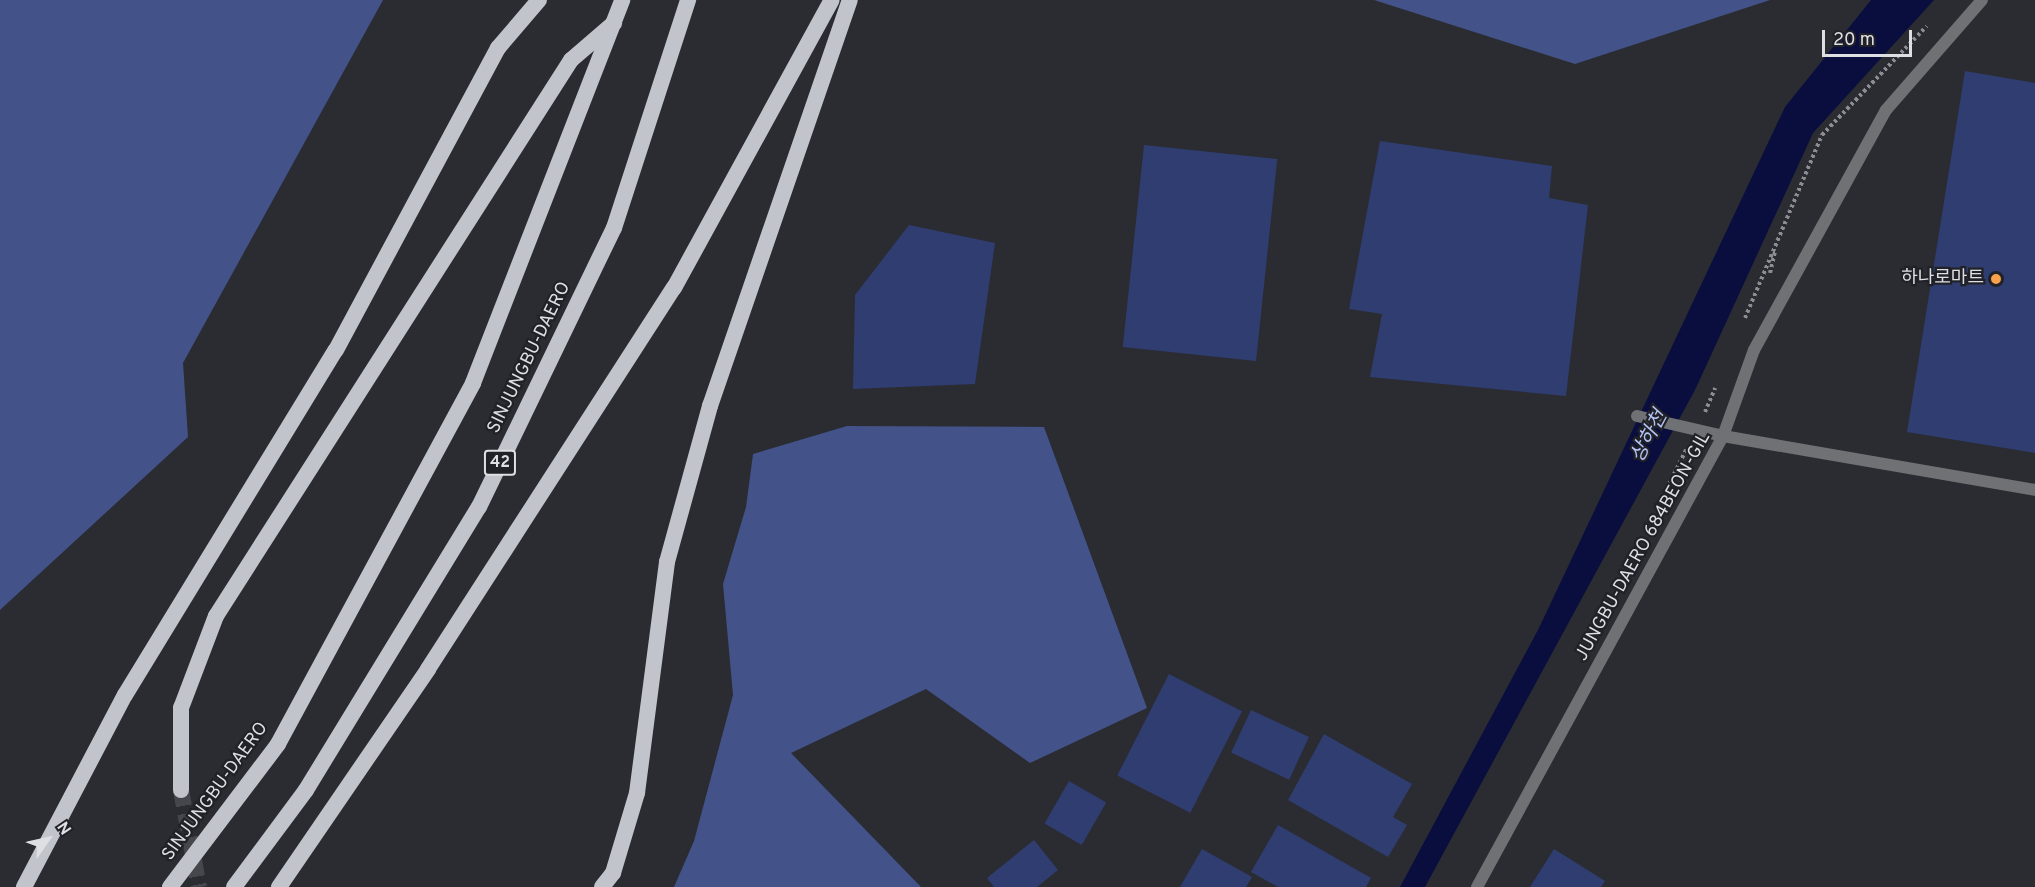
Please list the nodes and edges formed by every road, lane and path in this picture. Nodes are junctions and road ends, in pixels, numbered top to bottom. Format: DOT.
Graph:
graph roads {
  1 [pos="539,0"];
  2 [pos="622,0"];
  3 [pos="688,0"];
  4 [pos="832,0"];
  5 [pos="850,0"];
  6 [pos="1982,0"];
  7 [pos="617,21"];
  8 [pos="1637,416"];
  9 [pos="1723,436"];
  10 [pos="2035,490"];
  11 [pos="181,790"];
  12 [pos="24,887"];
  13 [pos="170,887"];
  14 [pos="234,887"];
  15 [pos="279,887"];
  16 [pos="602,887"];
  17 [pos="1477,887"];
  1 -- 12 [label="highway"];
  2 -- 7 [label="highway, SINJUNGBU-DAERO"];
  3 -- 14 [label="highway, SINJUNGBU-DAERO / 42"];
  4 -- 15 [label="highway"];
  5 -- 16 [label="highway"];
  6 -- 9 [label="street"];
  7 -- 11 [label="highway"];
  7 -- 13 [label="highway, SINJUNGBU-DAERO"];
  8 -- 9 [label="street"];
  9 -- 10 [label="street, JUNGBU-DAERO 684BEON-GIL"];
  9 -- 17 [label="street, JUNGBU-DAERO 684BEON-GIL"];
}
